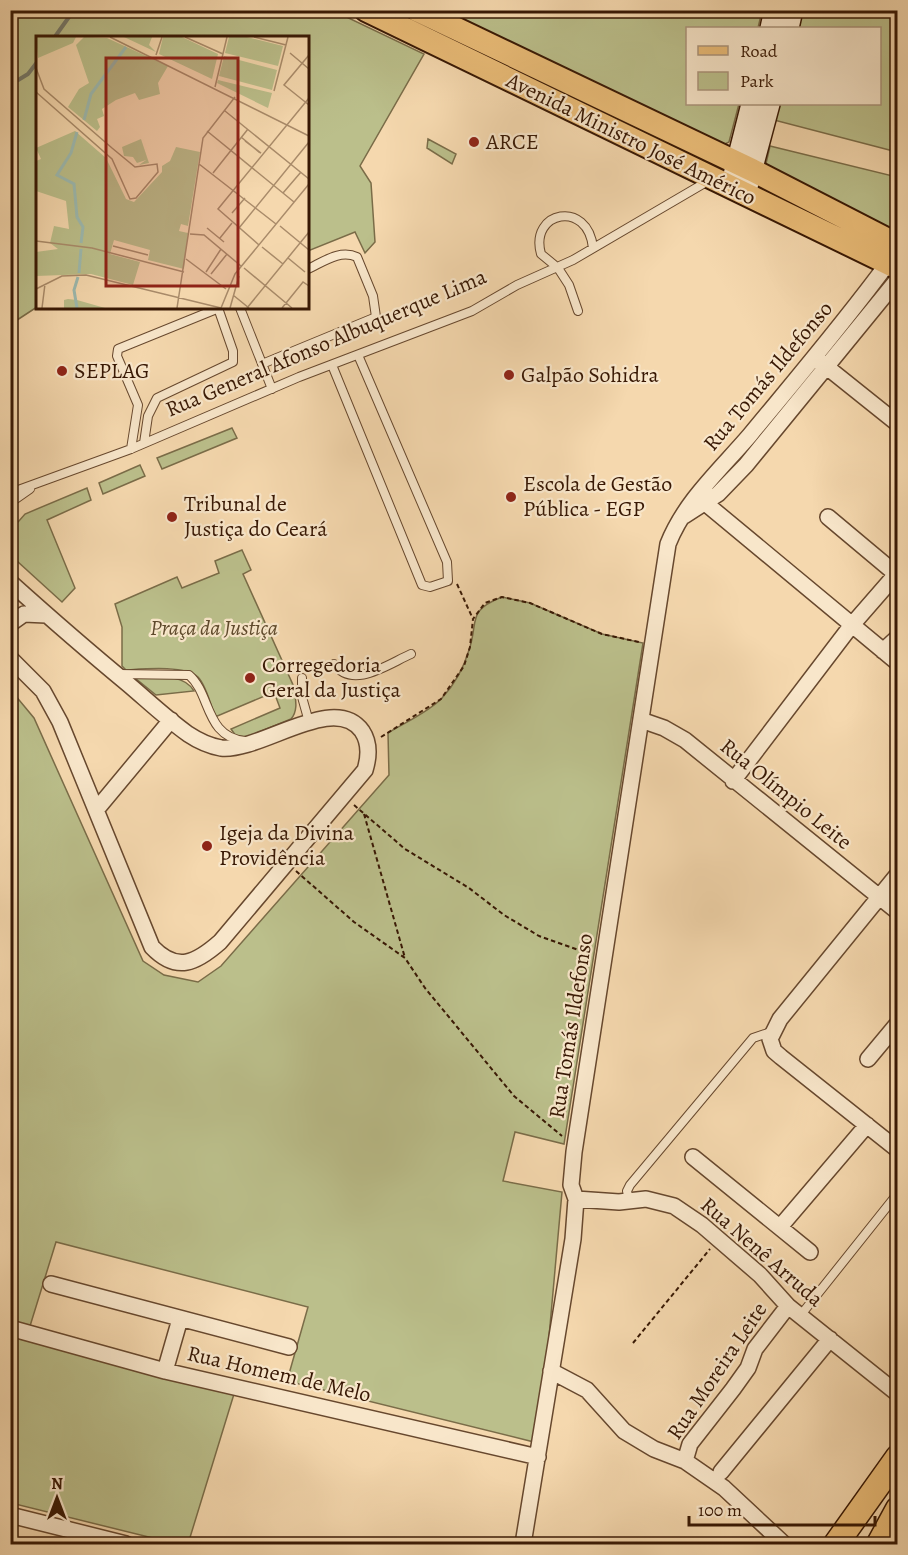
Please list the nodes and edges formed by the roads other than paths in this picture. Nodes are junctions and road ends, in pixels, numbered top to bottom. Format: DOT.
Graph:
graph roads {
  1 [pos="366,10"];
  2 [pos="417,10"];
  3 [pos="775,10"];
  4 [pos="792,10"];
  5 [pos="771,27"];
  6 [pos="788,27"];
  7 [pos="459,31"];
  8 [pos="449,52"];
  9 [pos="752,105"];
  10 [pos="769,105"];
  11 [pos="745,166"];
  12 [pos="730,187"];
  13 [pos="593,248"];
  14 [pos="895,264"];
  15 [pos="558,268"];
  16 [pos="309,269"];
  17 [pos="216,309"];
  18 [pos="218,309"];
  19 [pos="240,309"];
  20 [pos="578,310"];
  21 [pos="358,355"];
  22 [pos="820,361"];
  23 [pos="262,364"];
  24 [pos="332,365"];
  25 [pos="272,389"];
  26 [pos="780,409"];
  27 [pos="897,424"];
  28 [pos="144,443"];
  29 [pos="131,449"];
  30 [pos="733,454"];
  31 [pos="746,465"];
  32 [pos="44,481"];
  33 [pos="10,493"];
  34 [pos="700,500"];
  35 [pos="10,503"];
  36 [pos="828,517"];
  37 [pos="897,573"];
  38 [pos="10,582"];
  39 [pos="46,615"];
  40 [pos="10,624"];
  41 [pos="850,626"];
  42 [pos="897,637"];
  43 [pos="883,651"];
  44 [pos="411,654"];
  45 [pos="11,658"];
  46 [pos="897,663"];
  47 [pos="334,664"];
  48 [pos="116,674"];
  49 [pos="302,678"];
  50 [pos="171,720"];
  51 [pos="641,720"];
  52 [pos="309,722"];
  53 [pos="259,742"];
  54 [pos="733,781"];
  55 [pos="97,809"];
  56 [pos="897,874"];
  57 [pos="879,898"];
  58 [pos="897,912"];
  59 [pos="897,1023"];
  60 [pos="771,1032"];
  61 [pos="867,1059"];
  62 [pos="867,1125"];
  63 [pos="897,1150"];
  64 [pos="693,1157"];
  65 [pos="897,1193"];
  66 [pos="576,1198"];
  67 [pos="629,1200"];
  68 [pos="780,1227"];
  69 [pos="810,1252"];
  70 [pos="51,1284"];
  71 [pos="794,1311"];
  72 [pos="180,1319"];
  73 [pos="10,1328"];
  74 [pos="830,1340"];
  75 [pos="289,1347"];
  76 [pos="165,1371"];
  77 [pos="551,1371"];
  78 [pos="897,1394"];
  79 [pos="897,1457"];
  80 [pos="538,1458"];
  81 [pos="685,1461"];
  82 [pos="721,1472"];
  83 [pos="897,1509"];
  84 [pos="10,1515"];
  85 [pos="126,1545"];
  86 [pos="523,1545"];
  87 [pos="784,1545"];
  88 [pos="836,1545"];
  89 [pos="879,1545"];
  1 -- 8 [label="main road, Avenida Ministro José Américo"];
  2 -- 7 [label="main road, Avenida Ministro José Américo"];
  3 -- 5 [label="main road"];
  4 -- 6 [label="main road"];
  7 -- 8 [label="main road"];
  7 -- 11 [label="main road, Avenida Ministro José Américo"];
  8 -- 12 [label="main road, Avenida Ministro José Américo"];
  9 -- 11 [label="main road"];
  10 -- 11 [label="main road"];
  11 -- 12 [label="main road"];
  11 -- 14 [label="main road, Avenida Ministro José Américo"];
  12 -- 13 [label="lane, Rua General Afonso Albuquerque Lima"];
  12 -- 14 [label="main road, Avenida Ministro José Américo"];
  13 -- 15 [label="lane, Rua General Afonso Albuquerque Lima"];
  13 -- 15 [label="lane"];
  14 -- 22 [label="street, Rua Tomás Ildefonso"];
  15 -- 20 [label="lane"];
  15 -- 21 [label="lane, Rua General Afonso Albuquerque Lima"];
  16 -- 23 [label="lane"];
  17 -- 29 [label="lane"];
  18 -- 28 [label="lane"];
  19 -- 23 [label="lane"];
  21 -- 24 [label="lane, Rua General Afonso Albuquerque Lima"];
  21 -- 24 [label="lane"];
  22 -- 26 [label="street, Rua Tomás Ildefonso"];
  22 -- 27 [label="street"];
  23 -- 25 [label="lane"];
  24 -- 25 [label="lane, Rua General Afonso Albuquerque Lima"];
  25 -- 28 [label="lane, Rua General Afonso Albuquerque Lima"];
  26 -- 30 [label="street, Rua Tomás Ildefonso"];
  26 -- 31 [label="street, Rua Tomás Ildefonso"];
  28 -- 29 [label="lane, Rua General Afonso Albuquerque Lima"];
  29 -- 32 [label="lane, Rua General Afonso Albuquerque Lima"];
  30 -- 31 [label="street"];
  30 -- 34 [label="street, Rua Tomás Ildefonso"];
  31 -- 34 [label="street, Rua Tomás Ildefonso"];
  32 -- 33 [label="lane, Rua General Afonso Albuquerque Lima"];
  32 -- 35 [label="lane, Rua General Afonso Albuquerque Lima"];
  34 -- 41 [label="street"];
  34 -- 51 [label="street, Rua Tomás Ildefonso"];
  36 -- 37 [label="street"];
  37 -- 41 [label="street"];
  38 -- 39 [label="street"];
  39 -- 40 [label="street"];
  39 -- 48 [label="street"];
  41 -- 43 [label="street"];
  41 -- 54 [label="street"];
  42 -- 43 [label="street"];
  43 -- 46 [label="street"];
  44 -- 47 [label="lane"];
  45 -- 55 [label="street"];
  48 -- 50 [label="street"];
  48 -- 53 [label="lane"];
  49 -- 52 [label="lane"];
  50 -- 53 [label="street"];
  50 -- 55 [label="street"];
  51 -- 54 [label="street, Rua Olímpio Leite"];
  51 -- 66 [label="street, Rua Tomás Ildefonso"];
  52 -- 53 [label="street"];
  52 -- 55 [label="street"];
  54 -- 57 [label="street, Rua Olímpio Leite"];
  56 -- 57 [label="street"];
  57 -- 58 [label="street, Rua Olímpio Leite"];
  57 -- 60 [label="street"];
  59 -- 61 [label="street"];
  60 -- 62 [label="street"];
  60 -- 67 [label="lane"];
  62 -- 63 [label="street"];
  62 -- 68 [label="street"];
  64 -- 68 [label="street"];
  65 -- 71 [label="lane"];
  66 -- 67 [label="street, Rua Nenê Arruda"];
  66 -- 77 [label="street, Rua Tomás Ildefonso"];
  67 -- 71 [label="street, Rua Nenê Arruda"];
  68 -- 69 [label="street"];
  70 -- 72 [label="street"];
  71 -- 74 [label="street, Rua Nenê Arruda"];
  71 -- 81 [label="street, Rua Moreira Leite"];
  72 -- 75 [label="street"];
  72 -- 76 [label="street"];
  73 -- 76 [label="street, Rua Homem de Melo"];
  74 -- 78 [label="street, Rua Nenê Arruda"];
  74 -- 82 [label="street"];
  76 -- 80 [label="street, Rua Homem de Melo"];
  77 -- 80 [label="street, Rua Tomás Ildefonso"];
  77 -- 81 [label="street"];
  79 -- 88 [label="highway"];
  80 -- 86 [label="street, Rua Tomás Ildefonso"];
  81 -- 87 [label="street"];
  83 -- 89 [label="highway"];
  84 -- 85 [label="street"];
}
